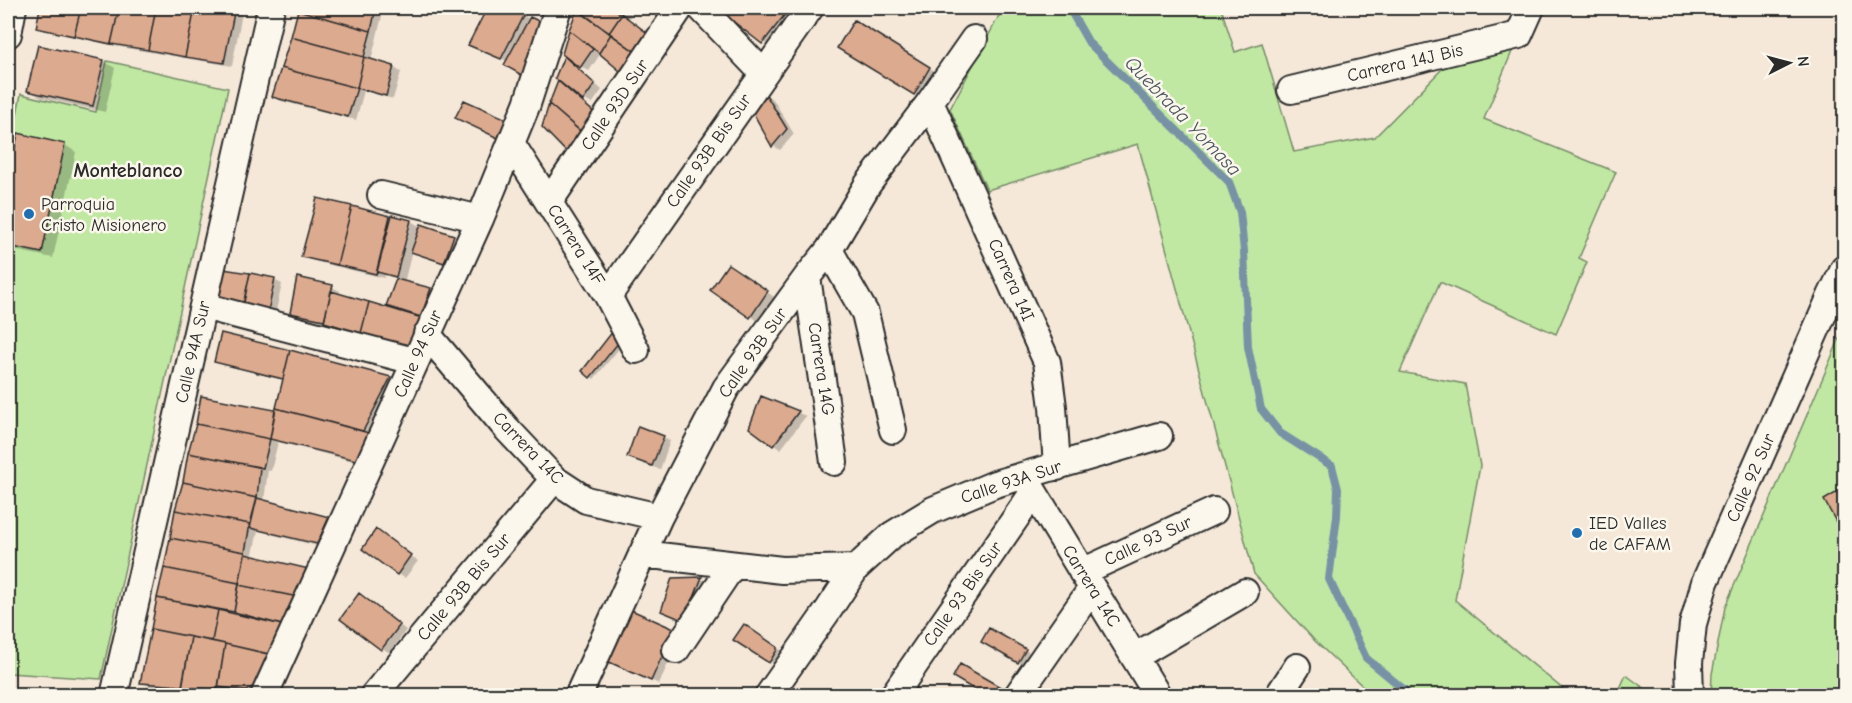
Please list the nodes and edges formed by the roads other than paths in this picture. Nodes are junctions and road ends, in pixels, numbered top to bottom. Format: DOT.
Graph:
graph roads {
  1 [pos="13,8"];
  2 [pos="271,8"];
  3 [pos="558,8"];
  4 [pos="680,8"];
  5 [pos="701,8"];
  6 [pos="810,8"];
  7 [pos="1531,8"];
  8 [pos="8,34"];
  9 [pos="974,39"];
  10 [pos="762,73"];
  11 [pos="1291,90"];
  12 [pos="930,102"];
  13 [pos="511,143"];
  14 [pos="381,195"];
  15 [pos="549,202"];
  16 [pos="480,219"];
  17 [pos="829,250"];
  18 [pos="1845,269"];
  19 [pos="807,277"];
  20 [pos="609,296"];
  21 [pos="203,306"];
  22 [pos="427,334"];
  23 [pos="636,350"];
  24 [pos="414,362"];
  25 [pos="893,430"];
  26 [pos="1159,436"];
  27 [pos="834,462"];
  28 [pos="1057,467"];
  29 [pos="554,479"];
  30 [pos="1029,485"];
  31 [pos="1214,511"];
  32 [pos="659,517"];
  33 [pos="642,554"];
  34 [pos="733,565"];
  35 [pos="856,568"];
  36 [pos="1087,580"];
  37 [pos="1245,592"];
  38 [pos="676,650"];
  39 [pos="1134,657"];
  40 [pos="1297,666"];
  41 [pos="1149,690"];
  42 [pos="114,696"];
  43 [pos="264,696"];
  44 [pos="373,696"];
  45 [pos="578,696"];
  46 [pos="768,696"];
  47 [pos="893,696"];
  48 [pos="1017,696"];
  49 [pos="1278,696"];
  50 [pos="1690,696"];
  1 -- 8 [label="street"];
  2 -- 21 [label="street, Calle 94A Sur"];
  3 -- 13 [label="street, Calle 94 Sur"];
  4 -- 15 [label="street, Calle 93D Sur"];
  5 -- 10 [label="street"];
  6 -- 10 [label="street, Calle 93B Bis Sur"];
  7 -- 11 [label="street, Carrera 14J Bis"];
  9 -- 12 [label="street, Calle 93B Sur"];
  10 -- 20 [label="street, Calle 93B Bis Sur"];
  12 -- 17 [label="street, Calle 93B Sur"];
  12 -- 28 [label="street, Carrera 14I"];
  13 -- 15 [label="street, Carrera 14F"];
  13 -- 16 [label="street, Calle 94 Sur"];
  14 -- 16 [label="street"];
  15 -- 20 [label="street, Carrera 14F"];
  16 -- 22 [label="street, Calle 94 Sur"];
  17 -- 19 [label="street, Calle 93B Sur"];
  17 -- 25 [label="street"];
  18 -- 50 [label="street, Calle 92 Sur"];
  19 -- 27 [label="street, Carrera 14G"];
  19 -- 32 [label="street, Calle 93B Sur"];
  20 -- 23 [label="street, Carrera 14F"];
  21 -- 24 [label="street"];
  21 -- 42 [label="street, Calle 94A Sur"];
  22 -- 24 [label="street, Calle 94 Sur"];
  22 -- 29 [label="street, Carrera 14C"];
  24 -- 43 [label="street, Calle 94 Sur"];
  26 -- 28 [label="street, Calle 93A Sur"];
  28 -- 30 [label="street, Calle 93A Sur"];
  29 -- 32 [label="street, Carrera 14C"];
  29 -- 44 [label="street, Calle 93B Bis Sur"];
  30 -- 35 [label="street, Calle 93A Sur"];
  30 -- 36 [label="street, Carrera 14C"];
  30 -- 47 [label="street, Calle 93 Bis Sur"];
  31 -- 36 [label="street, Calle 93 Sur"];
  32 -- 33 [label="street, Calle 93B Sur"];
  33 -- 34 [label="street"];
  33 -- 45 [label="street, Calle 93B Sur"];
  34 -- 35 [label="street"];
  34 -- 38 [label="street"];
  35 -- 46 [label="street, Calle 93A Sur"];
  36 -- 39 [label="street, Carrera 14C"];
  36 -- 48 [label="street, Calle 93 Sur"];
  37 -- 39 [label="street"];
  39 -- 41 [label="street, Carrera 14C"];
  40 -- 49 [label="street"];
}
